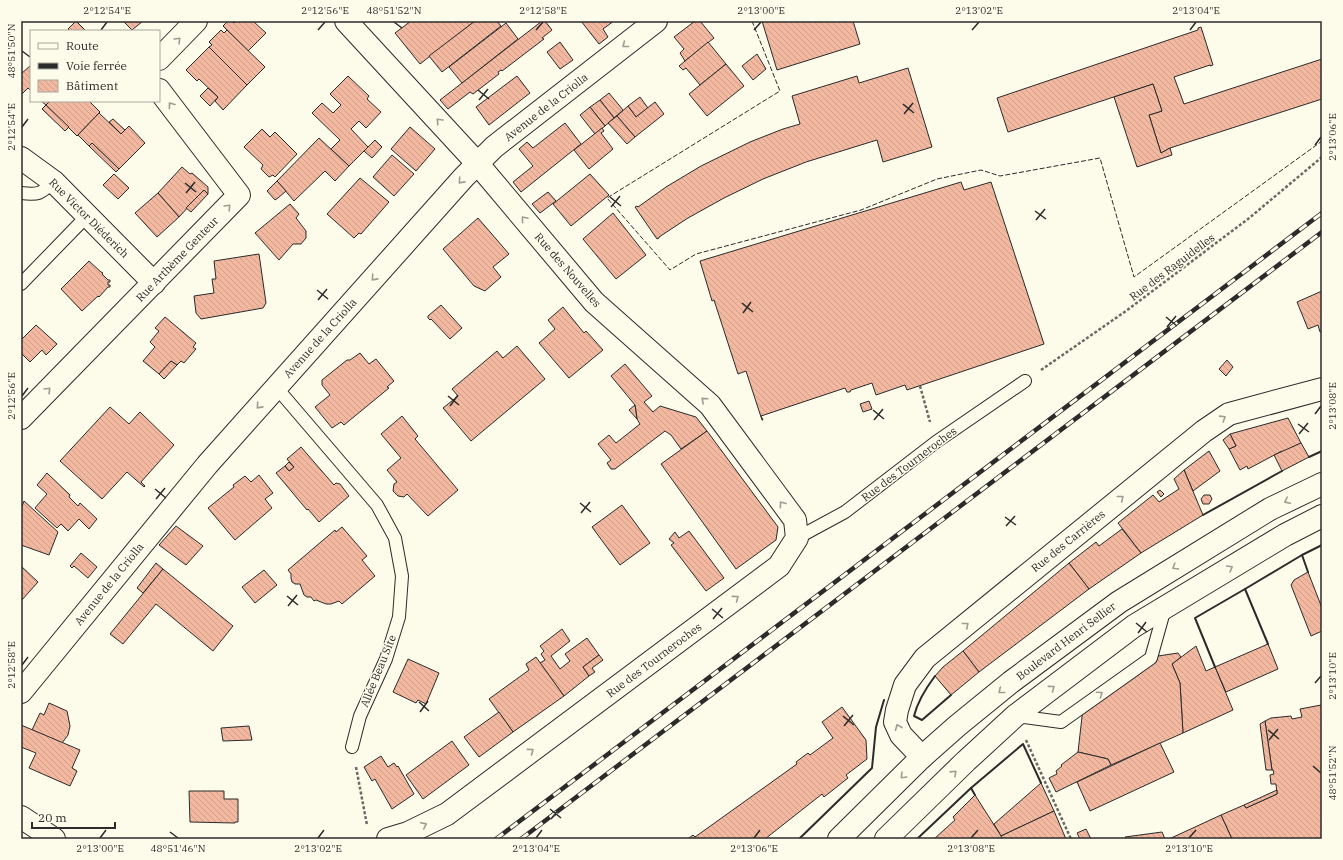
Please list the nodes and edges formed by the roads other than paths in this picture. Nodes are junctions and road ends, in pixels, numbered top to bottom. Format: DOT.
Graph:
graph roads {
  1 [pos="196,21"];
  2 [pos="346,21"];
  3 [pos="656,21"];
  4 [pos="160,57"];
  5 [pos="160,91"];
  6 [pos="21,158"];
  7 [pos="478,164"];
  8 [pos="54,182"];
  9 [pos="21,194"];
  10 [pos="87,216"];
  11 [pos="154,283"];
  12 [pos="21,284"];
  13 [pos="1024,381"];
  14 [pos="276,387"];
  15 [pos="1322,389"];
  16 [pos="21,418"];
  17 [pos="1322,484"];
  18 [pos="1322,516"];
  19 [pos="797,538"];
  20 [pos="1166,607"];
  21 [pos="21,692"];
  22 [pos="1014,716"];
  23 [pos="352,746"];
  24 [pos="922,757"];
  25 [pos="21,817"];
  26 [pos="54,839"];
  27 [pos="388,839"];
  28 [pos="839,839"];
  29 [pos="886,839"];
  4 -- 1 [label="street, one-way"];
  7 -- 2 [label="street, Rue des Nouvelles, one-way"];
  3 -- 7 [label="street, Avenue de la Criolla, one-way"];
  11 -- 5 [label="street, Rue Arthème Genteur, one-way"];
  6 -- 8 [label="street, Rue Victor Diéderich"];
  7 -- 14 [label="street, Avenue de la Criolla, one-way"];
  19 -- 7 [label="street, Rue des Nouvelles, one-way"];
  8 -- 9 [label="lane"];
  8 -- 10 [label="street, Rue Victor Diéderich"];
  10 -- 11 [label="street, Rue Victor Diéderich"];
  10 -- 12 [label="lane"];
  16 -- 11 [label="street, Rue Arthème Genteur, one-way"];
  13 -- 19 [label="lane, Rue des Tourneroches"];
  14 -- 21 [label="street, Avenue de la Criolla, one-way"];
  14 -- 23 [label="lane, Allée Beau Site"];
  24 -- 15 [label="street, Rue des Carrières, one-way"];
  17 -- 24 [label="street, Boulevard Henri Sellier, one-way"];
  20 -- 18 [label="street, one-way"];
  27 -- 19 [label="street, Rue des Tourneroches, one-way"];
  22 -- 20 [label="street, one-way"];
  22 -- 20 [label="lane, one-way"];
  29 -- 22 [label="street, one-way"];
  24 -- 28 [label="street, Boulevard Henri Sellier, one-way"];
  25 -- 26 [label="street"];
}
